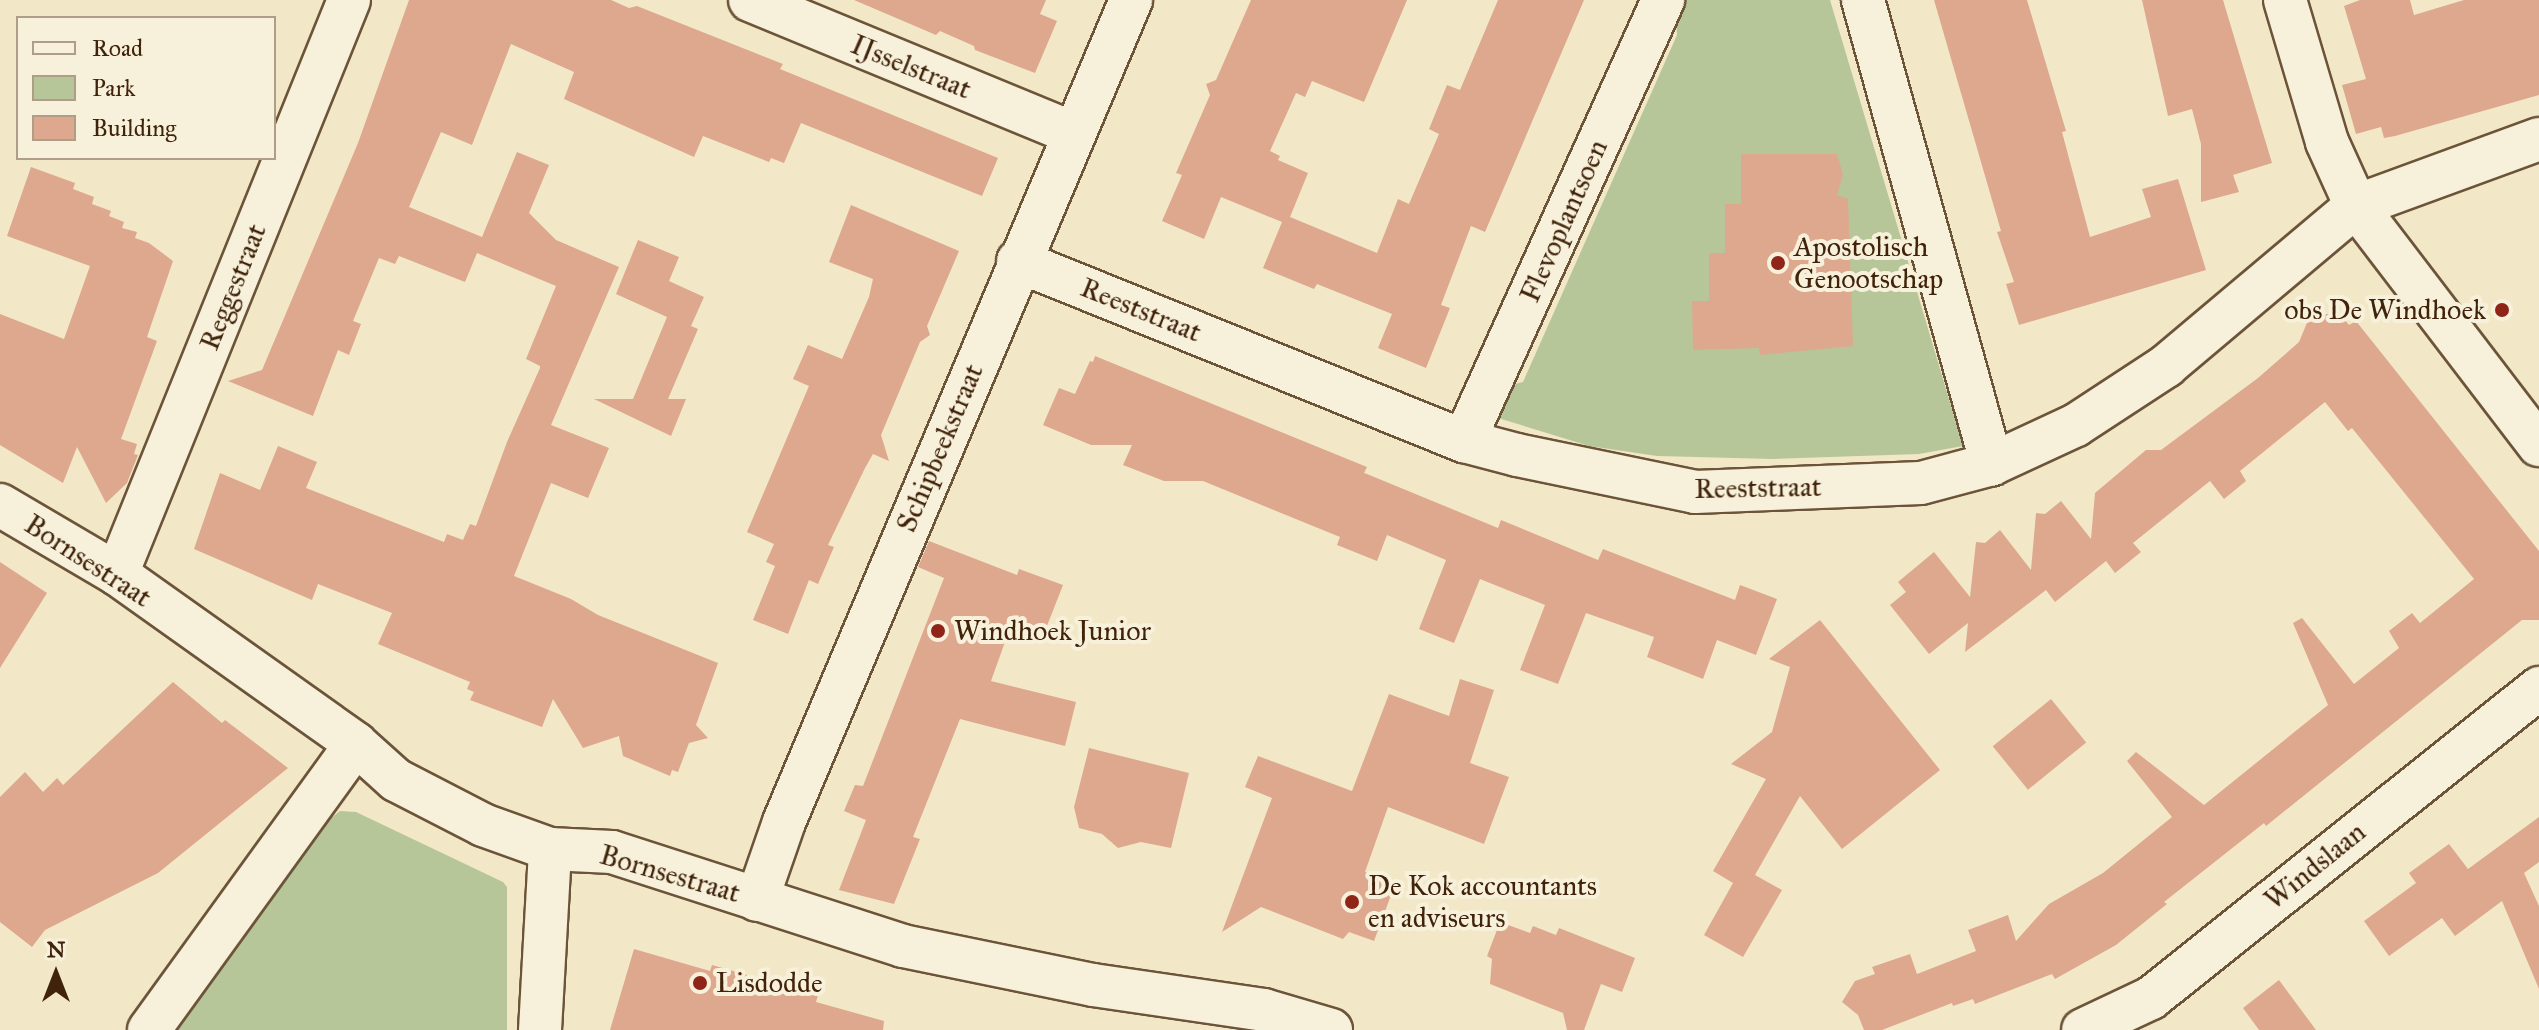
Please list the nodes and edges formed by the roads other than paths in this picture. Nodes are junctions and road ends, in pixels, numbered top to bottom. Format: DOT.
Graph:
graph roads {
  1 [pos="349,0"];
  2 [pos="750,0"];
  3 [pos="1131,0"];
  4 [pos="1663,0"];
  5 [pos="1863,0"];
  6 [pos="2285,0"];
  7 [pos="1073,133"];
  8 [pos="2539,139"];
  9 [pos="2356,206"];
  10 [pos="1018,261"];
  11 [pos="1464,441"];
  12 [pos="2539,445"];
  13 [pos="1992,464"];
  14 [pos="0,505"];
  15 [pos="117,574"];
  16 [pos="2539,688"];
  17 [pos="356,744"];
  18 [pos="550,849"];
  19 [pos="757,900"];
  20 [pos="149,1030"];
  21 [pos="540,1030"];
  22 [pos="1331,1030"];
  23 [pos="2083,1030"];
  1 -- 15 [label="street, Reggestraat"];
  2 -- 7 [label="street, IJsselstraat"];
  3 -- 7 [label="street, Schipbeekstraat"];
  4 -- 11 [label="street, Flevoplantsoen"];
  5 -- 13 [label="street"];
  6 -- 9 [label="street"];
  7 -- 10 [label="street, Schipbeekstraat"];
  8 -- 9 [label="street, Reeststraat"];
  9 -- 12 [label="street"];
  9 -- 13 [label="street, Reeststraat"];
  10 -- 11 [label="street, Reeststraat"];
  10 -- 19 [label="street, Schipbeekstraat"];
  11 -- 13 [label="street, Reeststraat"];
  14 -- 15 [label="street, Bornsestraat"];
  15 -- 17 [label="street, Bornsestraat"];
  16 -- 23 [label="street, Windslaan"];
  17 -- 18 [label="street, Bornsestraat"];
  17 -- 20 [label="street"];
  18 -- 19 [label="street, Bornsestraat"];
  18 -- 21 [label="street"];
  19 -- 22 [label="street, Bornsestraat"];
}
